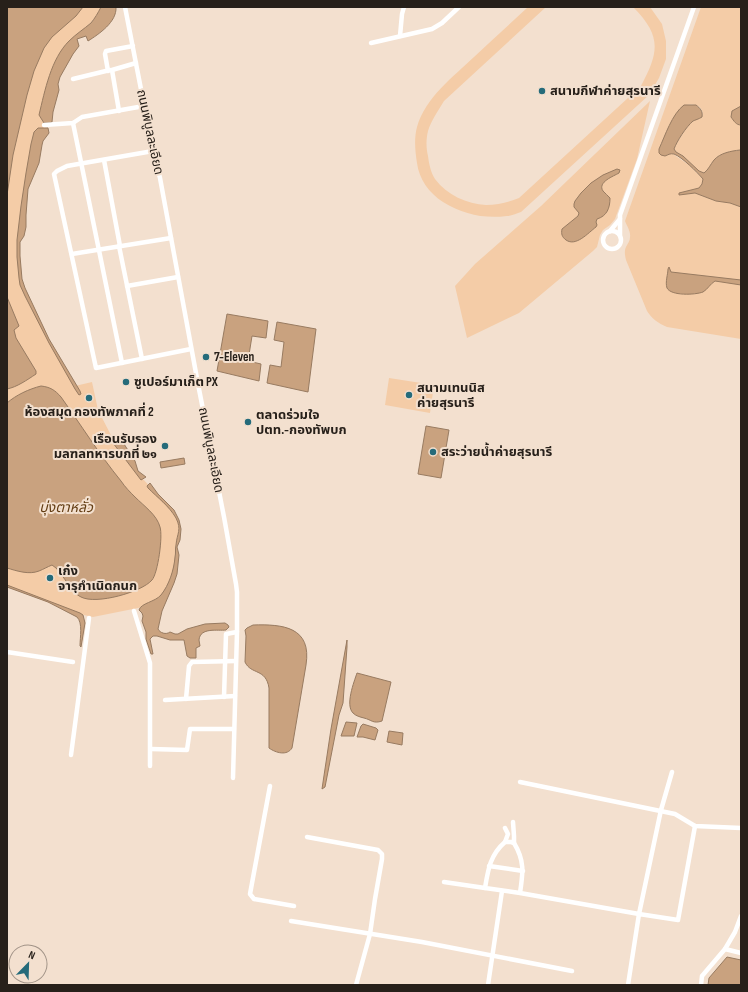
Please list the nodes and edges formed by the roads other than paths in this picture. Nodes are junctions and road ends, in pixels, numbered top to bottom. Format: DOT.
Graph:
graph roads {
  1 [pos="125,7"];
  2 [pos="404,7"];
  3 [pos="459,7"];
  4 [pos="694,7"];
  5 [pos="400,36"];
  6 [pos="371,43"];
  7 [pos="132,46"];
  8 [pos="136,63"];
  9 [pos="110,70"];
  10 [pos="73,79"];
  11 [pos="144,106"];
  12 [pos="119,110"];
  13 [pos="73,123"];
  14 [pos="44,125"];
  15 [pos="153,151"];
  16 [pos="104,160"];
  17 [pos="81,164"];
  18 [pos="620,219"];
  19 [pos="610,231"];
  20 [pos="620,235"];
  21 [pos="171,238"];
  22 [pos="119,246"];
  23 [pos="99,249"];
  24 [pos="72,254"];
  25 [pos="178,277"];
  26 [pos="127,286"];
  27 [pos="191,349"];
  28 [pos="142,359"];
  29 [pos="122,363"];
  30 [pos="134,611"];
  31 [pos="89,618"];
  32 [pos="237,632"];
  33 [pos="7,652"];
  34 [pos="225,661"];
  35 [pos="236,661"];
  36 [pos="73,662"];
  37 [pos="235,696"];
  38 [pos="224,697"];
  39 [pos="186,699"];
  40 [pos="165,700"];
  41 [pos="234,729"];
  42 [pos="151,749"];
  43 [pos="71,754"];
  44 [pos="150,766"];
  45 [pos="672,772"];
  46 [pos="233,778"];
  47 [pos="520,782"];
  48 [pos="270,786"];
  49 [pos="661,810"];
  50 [pos="513,822"];
  51 [pos="695,826"];
  52 [pos="505,828"];
  53 [pos="741,828"];
  54 [pos="307,837"];
  55 [pos="505,842"];
  56 [pos="514,843"];
  57 [pos="489,866"];
  58 [pos="523,871"];
  59 [pos="444,882"];
  60 [pos="485,888"];
  61 [pos="502,891"];
  62 [pos="520,893"];
  63 [pos="294,906"];
  64 [pos="639,914"];
  65 [pos="741,916"];
  66 [pos="291,922"];
  67 [pos="370,934"];
  68 [pos="725,949"];
  69 [pos="741,953"];
  70 [pos="493,956"];
  71 [pos="572,971"];
  72 [pos="356,985"];
  73 [pos="488,985"];
  74 [pos="628,985"];
  75 [pos="701,985"];
  1 -- 7 [label="street, ถนนพิบูลละเอียด"];
  2 -- 5 [label="street"];
  3 -- 5 [label="street"];
  4 -- 18 [label="street"];
  5 -- 6 [label="street"];
  7 -- 8 [label="street, ถนนพิบูลละเอียด"];
  7 -- 9 [label="street"];
  8 -- 9 [label="street"];
  8 -- 11 [label="street, ถนนพิบูลละเอียด"];
  9 -- 10 [label="street"];
  9 -- 12 [label="street"];
  11 -- 12 [label="street"];
  11 -- 15 [label="street, ถนนพิบูลละเอียด"];
  12 -- 13 [label="street"];
  13 -- 14 [label="street"];
  13 -- 17 [label="street"];
  15 -- 16 [label="street"];
  15 -- 21 [label="street, ถนนพิบูลละเอียด"];
  16 -- 17 [label="street"];
  16 -- 22 [label="street"];
  17 -- 23 [label="street"];
  17 -- 24 [label="street"];
  18 -- 19 [label="street"];
  18 -- 20 [label="street"];
  19 -- 20 [label="street"];
  19 -- 20 [label="street"];
  21 -- 22 [label="street"];
  21 -- 25 [label="street, ถนนพิบูลละเอียด"];
  22 -- 23 [label="street"];
  22 -- 26 [label="street"];
  23 -- 24 [label="street"];
  23 -- 29 [label="street"];
  24 -- 29 [label="street"];
  25 -- 26 [label="street"];
  25 -- 27 [label="street, ถนนพิบูลละเอียด"];
  26 -- 28 [label="street"];
  27 -- 28 [label="street"];
  27 -- 32 [label="street, ถนนพิบูลละเอียด"];
  28 -- 29 [label="street"];
  30 -- 42 [label="street"];
  31 -- 43 [label="street"];
  32 -- 34 [label="street"];
  32 -- 35 [label="street, ถนนพิบูลละเอียด"];
  33 -- 36 [label="street"];
  34 -- 35 [label="street"];
  34 -- 38 [label="street"];
  34 -- 39 [label="street"];
  35 -- 37 [label="street, ถนนพิบูลละเอียด"];
  37 -- 38 [label="street"];
  37 -- 41 [label="street, ถนนพิบูลละเอียด"];
  38 -- 39 [label="street"];
  39 -- 40 [label="street"];
  41 -- 42 [label="street"];
  41 -- 46 [label="street, ถนนพิบูลละเอียด"];
  42 -- 44 [label="street"];
  45 -- 49 [label="street"];
  47 -- 49 [label="street"];
  48 -- 63 [label="street"];
  49 -- 51 [label="street"];
  49 -- 64 [label="street"];
  50 -- 56 [label="street"];
  51 -- 53 [label="street"];
  51 -- 64 [label="street"];
  52 -- 55 [label="street"];
  54 -- 67 [label="street"];
  55 -- 56 [label="street"];
  55 -- 57 [label="street"];
  56 -- 58 [label="street"];
  57 -- 58 [label="street"];
  57 -- 60 [label="street"];
  58 -- 62 [label="street"];
  59 -- 60 [label="street"];
  60 -- 61 [label="street"];
  61 -- 62 [label="street"];
  61 -- 70 [label="street"];
  62 -- 64 [label="street"];
  64 -- 74 [label="street"];
  65 -- 68 [label="street"];
  66 -- 67 [label="street"];
  67 -- 70 [label="street"];
  67 -- 72 [label="street"];
  68 -- 69 [label="street"];
  68 -- 75 [label="street"];
  70 -- 71 [label="street"];
  70 -- 73 [label="street"];
}
